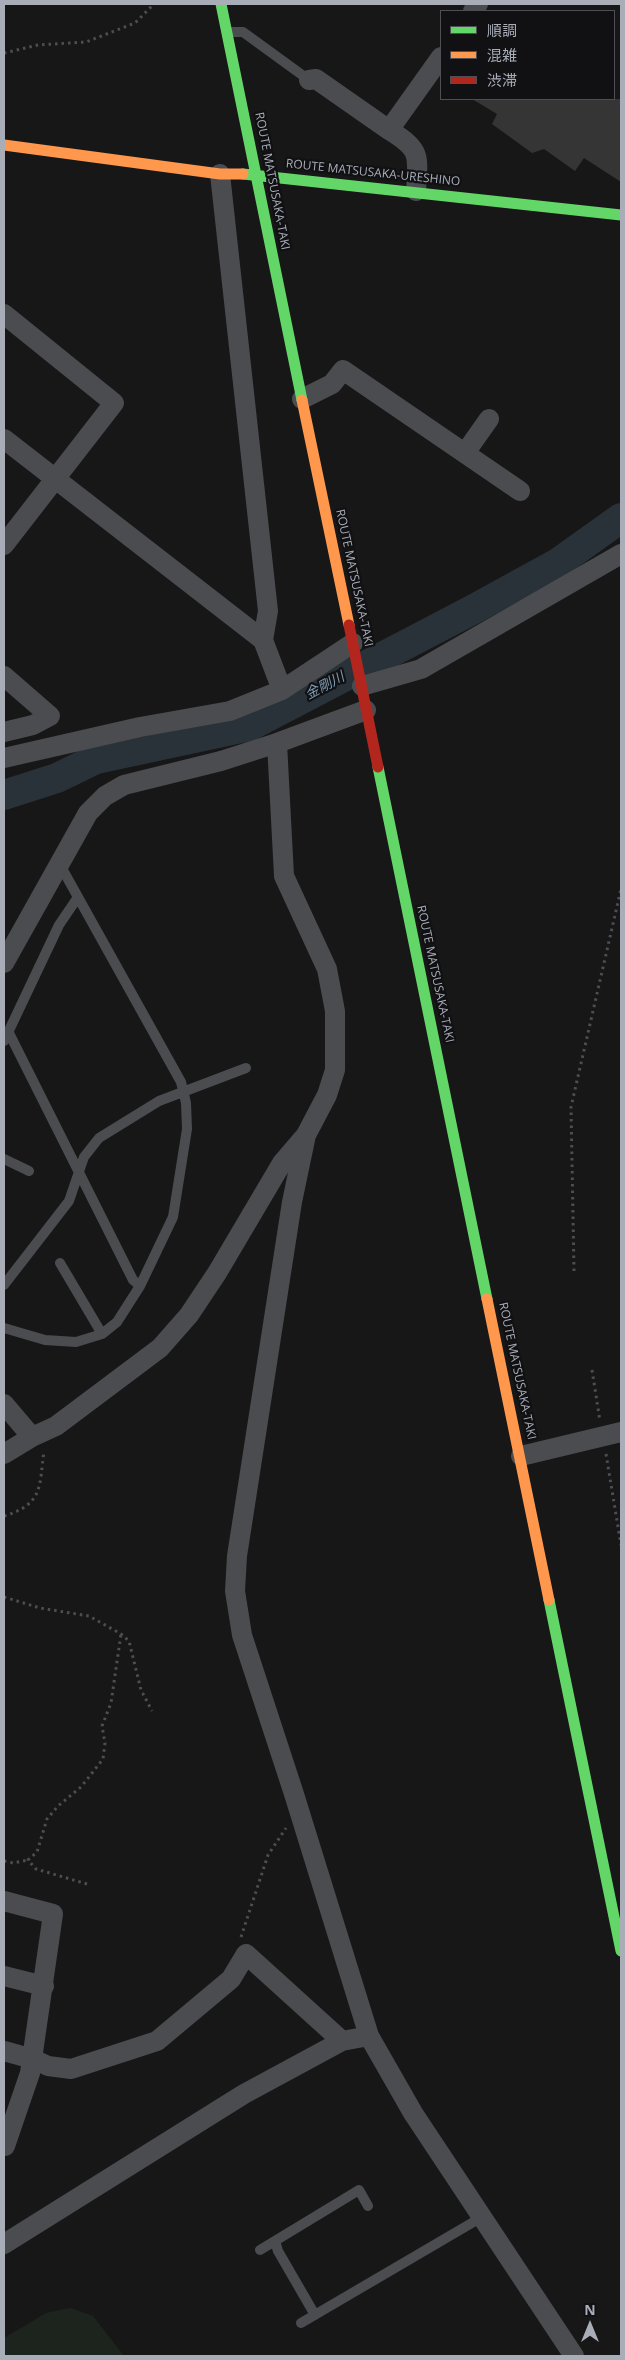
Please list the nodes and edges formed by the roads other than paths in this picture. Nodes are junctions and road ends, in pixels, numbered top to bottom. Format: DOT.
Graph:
graph roads {
  1 [pos="221,4"];
  2 [pos="228,32"];
  3 [pos="440,58"];
  4 [pos="310,80"];
  5 [pos="390,130"];
  6 [pos="4,144"];
  7 [pos="220,174"];
  8 [pos="256,174"];
  9 [pos="416,191"];
  10 [pos="621,215"];
  11 [pos="4,314"];
  12 [pos="302,398"];
  13 [pos="489,419"];
  14 [pos="4,439"];
  15 [pos="465,453"];
  16 [pos="55,479"];
  17 [pos="520,491"];
  18 [pos="4,545"];
  19 [pos="621,554"];
  20 [pos="264,640"];
  21 [pos="354,648"];
  22 [pos="4,676"];
  23 [pos="361,682"];
  24 [pos="282,690"];
  25 [pos="366,710"];
  26 [pos="4,732"];
  27 [pos="277,743"];
  28 [pos="4,758"];
  29 [pos="59,862"];
  30 [pos="78,897"];
  31 [pos="4,963"];
  32 [pos="8,1031"];
  33 [pos="4,1041"];
  34 [pos="246,1068"];
  35 [pos="183,1091"];
  36 [pos="306,1135"];
  37 [pos="4,1159"];
  38 [pos="29,1172"];
  39 [pos="80,1173"];
  40 [pos="60,1263"];
  41 [pos="4,1285"];
  42 [pos="140,1286"];
  43 [pos="4,1328"];
  44 [pos="102,1334"];
  45 [pos="4,1404"];
  46 [pos="612,1433"];
  47 [pos="32,1437"];
  48 [pos="4,1454"];
  49 [pos="520,1456"];
  50 [pos="4,1901"];
  51 [pos="621,1951"];
  52 [pos="4,1976"];
  53 [pos="44,1986"];
  54 [pos="369,2036"];
  55 [pos="342,2041"];
  56 [pos="4,2052"];
  57 [pos="33,2059"];
  58 [pos="4,2145"];
  59 [pos="368,2206"];
  60 [pos="482,2217"];
  61 [pos="275,2241"];
  62 [pos="4,2244"];
  63 [pos="260,2250"];
  64 [pos="315,2315"];
  65 [pos="302,2323"];
  66 [pos="574,2356"];
  1 -- 2 [label="main road, ROUTE MATSUSAKA-TAKI"];
  2 -- 4 [label="lane"];
  2 -- 8 [label="main road, ROUTE MATSUSAKA-TAKI"];
  3 -- 5 [label="street"];
  4 -- 5 [label="street"];
  5 -- 9 [label="street"];
  6 -- 7 [label="main road, ROUTE MATSUSAKA-URESHINO"];
  7 -- 8 [label="main road, ROUTE MATSUSAKA-URESHINO"];
  7 -- 20 [label="street"];
  8 -- 9 [label="main road, ROUTE MATSUSAKA-URESHINO"];
  8 -- 12 [label="main road, ROUTE MATSUSAKA-TAKI"];
  9 -- 10 [label="main road, ROUTE MATSUSAKA-URESHINO"];
  11 -- 16 [label="street"];
  12 -- 15 [label="street"];
  12 -- 21 [label="main road, ROUTE MATSUSAKA-TAKI"];
  13 -- 15 [label="street"];
  14 -- 16 [label="street"];
  15 -- 17 [label="street"];
  16 -- 18 [label="street"];
  16 -- 20 [label="street"];
  19 -- 23 [label="street"];
  20 -- 24 [label="street"];
  21 -- 23 [label="main road, ROUTE MATSUSAKA-TAKI"];
  21 -- 24 [label="street"];
  22 -- 26 [label="street"];
  23 -- 25 [label="main road, ROUTE MATSUSAKA-TAKI"];
  24 -- 28 [label="street"];
  25 -- 27 [label="street"];
  25 -- 49 [label="main road, ROUTE MATSUSAKA-TAKI"];
  27 -- 29 [label="street"];
  27 -- 36 [label="street"];
  29 -- 30 [label="lane"];
  29 -- 31 [label="street"];
  30 -- 32 [label="lane"];
  30 -- 35 [label="lane"];
  32 -- 33 [label="lane"];
  32 -- 39 [label="lane"];
  34 -- 35 [label="lane"];
  35 -- 39 [label="lane"];
  35 -- 42 [label="lane"];
  36 -- 47 [label="street"];
  36 -- 54 [label="street"];
  37 -- 38 [label="lane"];
  39 -- 41 [label="lane"];
  39 -- 42 [label="lane"];
  40 -- 44 [label="lane"];
  42 -- 44 [label="lane"];
  43 -- 44 [label="lane"];
  45 -- 47 [label="street"];
  46 -- 49 [label="street"];
  47 -- 48 [label="street"];
  49 -- 51 [label="main road, ROUTE MATSUSAKA-TAKI"];
  50 -- 53 [label="street"];
  52 -- 53 [label="street"];
  53 -- 57 [label="street"];
  54 -- 55 [label="street"];
  54 -- 60 [label="street"];
  55 -- 57 [label="street"];
  55 -- 62 [label="street"];
  56 -- 57 [label="street"];
  57 -- 58 [label="street"];
  59 -- 61 [label="lane"];
  60 -- 64 [label="lane"];
  60 -- 66 [label="street"];
  61 -- 63 [label="lane"];
  61 -- 64 [label="lane"];
  64 -- 65 [label="lane"];
}
